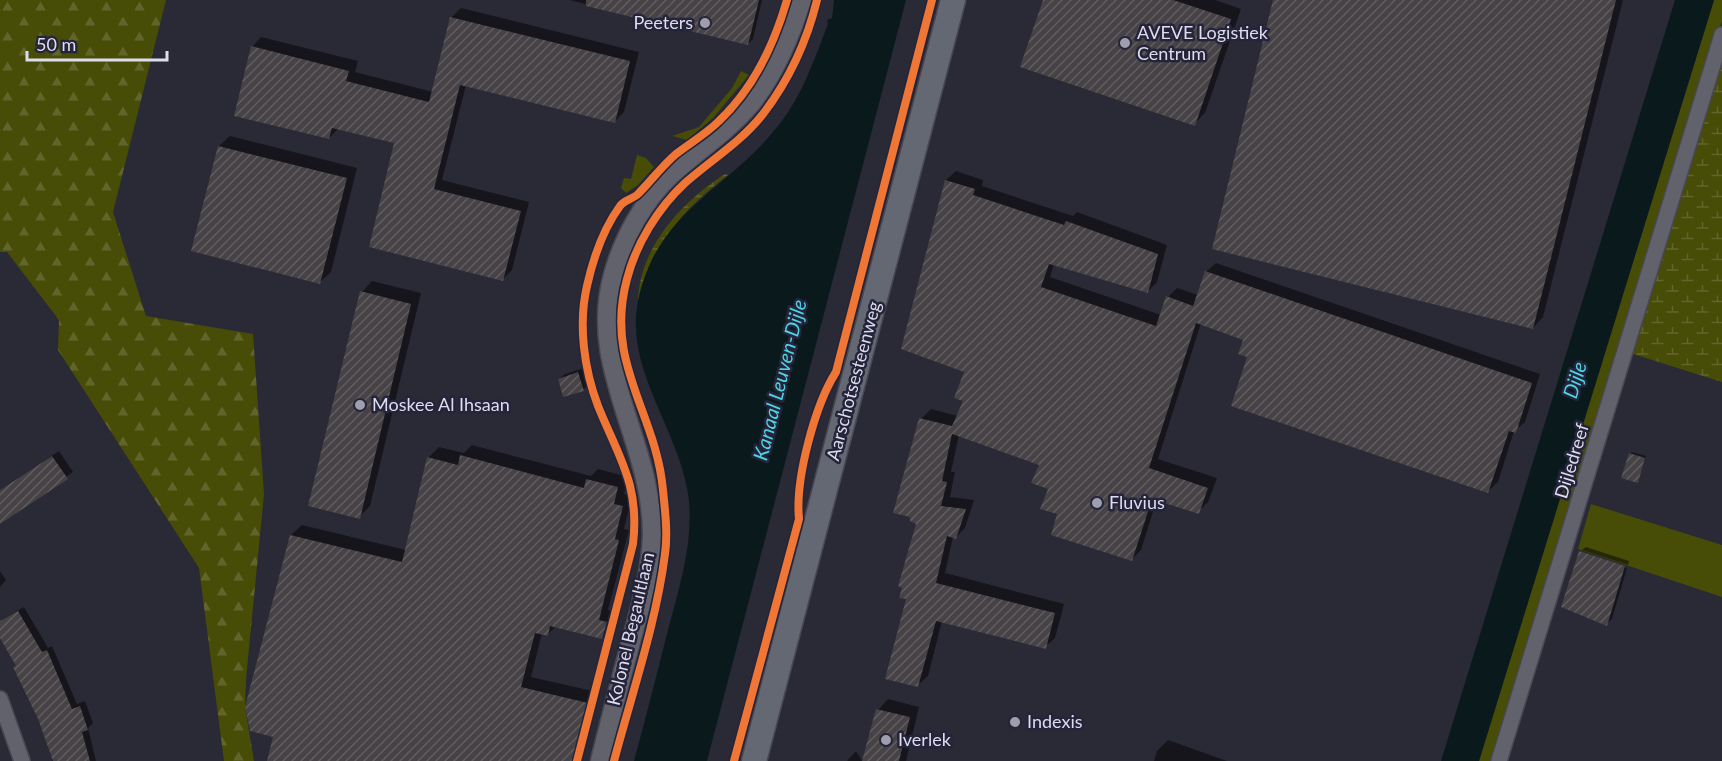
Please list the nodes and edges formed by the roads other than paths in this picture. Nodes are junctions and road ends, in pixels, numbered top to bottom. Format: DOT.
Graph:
graph roads {
  1 [pos="802,0"];
  2 [pos="953,0"];
  3 [pos="1722,35"];
  4 [pos="0,699"];
  5 [pos="22,761"];
  6 [pos="600,761"];
  7 [pos="754,761"];
  8 [pos="1499,761"];
  1 -- 6 [label="street, Kolonel Begaultlaan"];
  2 -- 7 [label="main road, Aarschotsesteenweg"];
  3 -- 8 [label="street, Dijledreef"];
  4 -- 5 [label="street"];
}
